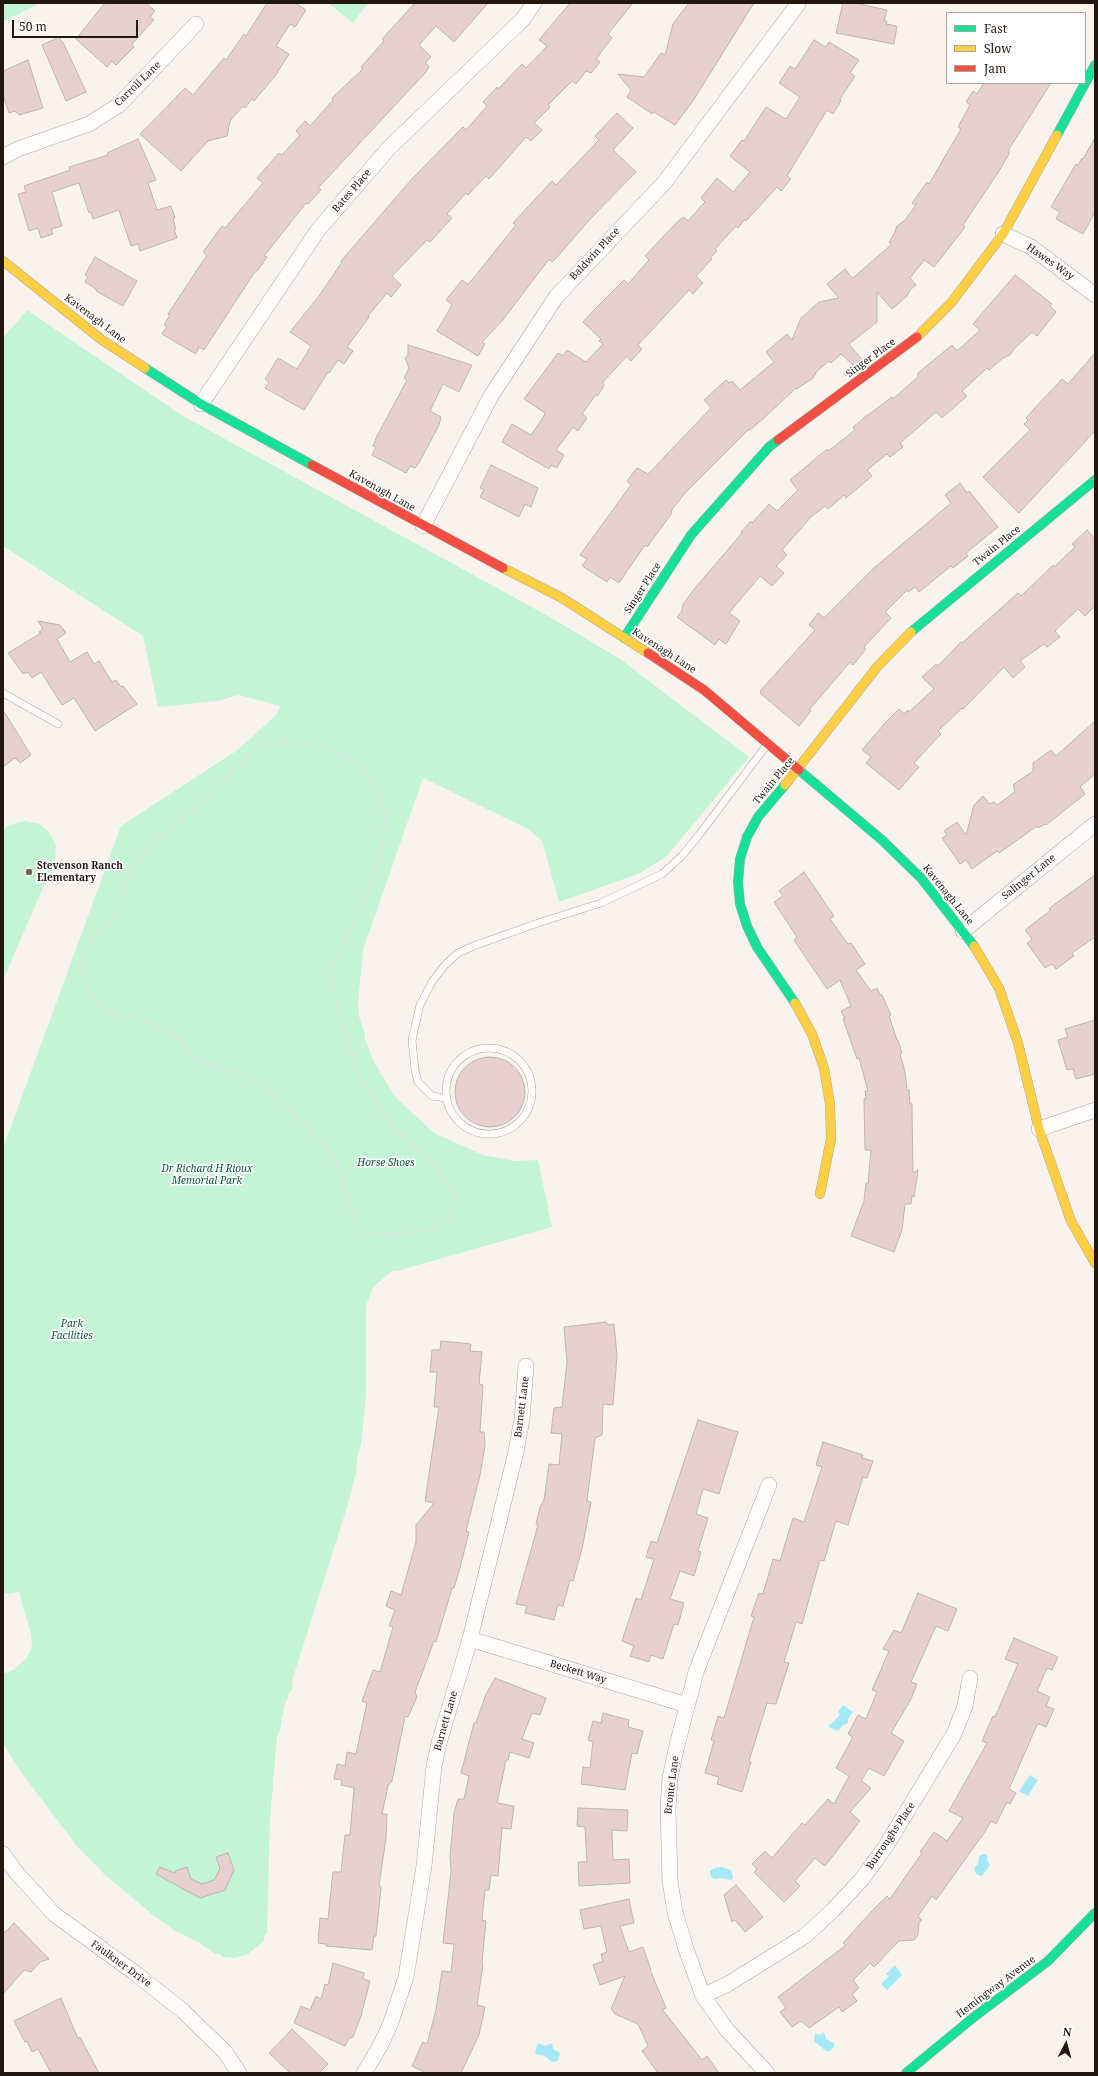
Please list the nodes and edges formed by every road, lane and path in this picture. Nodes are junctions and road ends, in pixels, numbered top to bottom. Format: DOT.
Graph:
graph roads {
  1 [pos="534,3"];
  2 [pos="798,4"];
  3 [pos="196,24"];
  4 [pos="1095,65"];
  5 [pos="1086,82"];
  6 [pos="1085,84"];
  7 [pos="3,158"];
  8 [pos="1003,234"];
  9 [pos="3,261"];
  10 [pos="1095,295"];
  11 [pos="201,404"];
  12 [pos="1095,480"];
  13 [pos="423,526"];
  14 [pos="624,638"];
  15 [pos="3,694"];
  16 [pos="58,724"];
  17 [pos="767,744"];
  18 [pos="797,770"];
  19 [pos="1095,824"];
  20 [pos="963,931"];
  21 [pos="211,1065"];
  22 [pos="446,1098"];
  23 [pos="1095,1110"];
  24 [pos="1039,1129"];
  25 [pos="820,1194"];
  26 [pos="1095,1263"];
  27 [pos="526,1366"];
  28 [pos="769,1485"];
  29 [pos="470,1639"];
  30 [pos="970,1678"];
  31 [pos="687,1705"];
  32 [pos="3,1854"];
  33 [pos="9,1876"];
  34 [pos="1095,1913"];
  35 [pos="703,1996"];
  36 [pos="239,2073"];
  37 [pos="364,2073"];
  38 [pos="767,2073"];
  39 [pos="906,2073"];
  1 -- 11 [label="street, Bates Place"];
  2 -- 13 [label="street, Baldwin Place"];
  3 -- 7 [label="street, Carroll Lane"];
  4 -- 5 [label="main road, Singer Place"];
  6 -- 8 [label="main road, Singer Place"];
  8 -- 10 [label="street, Hawes Way"];
  8 -- 14 [label="main road, Singer Place"];
  9 -- 11 [label="main road, Kavenagh Lane"];
  11 -- 13 [label="main road, Kavenagh Lane"];
  12 -- 18 [label="main road, Twain Place"];
  13 -- 14 [label="main road, Kavenagh Lane"];
  14 -- 17 [label="main road, Kavenagh Lane"];
  15 -- 16 [label="lane"];
  17 -- 18 [label="main road, Kavenagh Lane"];
  17 -- 22 [label="lane"];
  18 -- 20 [label="main road, Kavenagh Lane"];
  18 -- 25 [label="main road, Twain Place"];
  19 -- 20 [label="street, Salinger Lane"];
  20 -- 24 [label="main road, Kavenagh Lane"];
  21 -- 21 [label="path"];
  22 -- 22 [label="lane"];
  23 -- 24 [label="street"];
  24 -- 26 [label="main road, Kavenagh Lane"];
  27 -- 29 [label="street, Barnett Lane"];
  28 -- 31 [label="street, Bronte Lane"];
  29 -- 31 [label="street, Beckett Way"];
  29 -- 37 [label="street, Barnett Lane"];
  30 -- 35 [label="street, Burroughs Place"];
  31 -- 35 [label="street, Bronte Lane"];
  32 -- 33 [label="street, Faulkner Drive"];
  33 -- 36 [label="street, Faulkner Drive"];
  34 -- 39 [label="main road, Hemingway Avenue"];
  35 -- 38 [label="street, Bronte Lane"];
}
